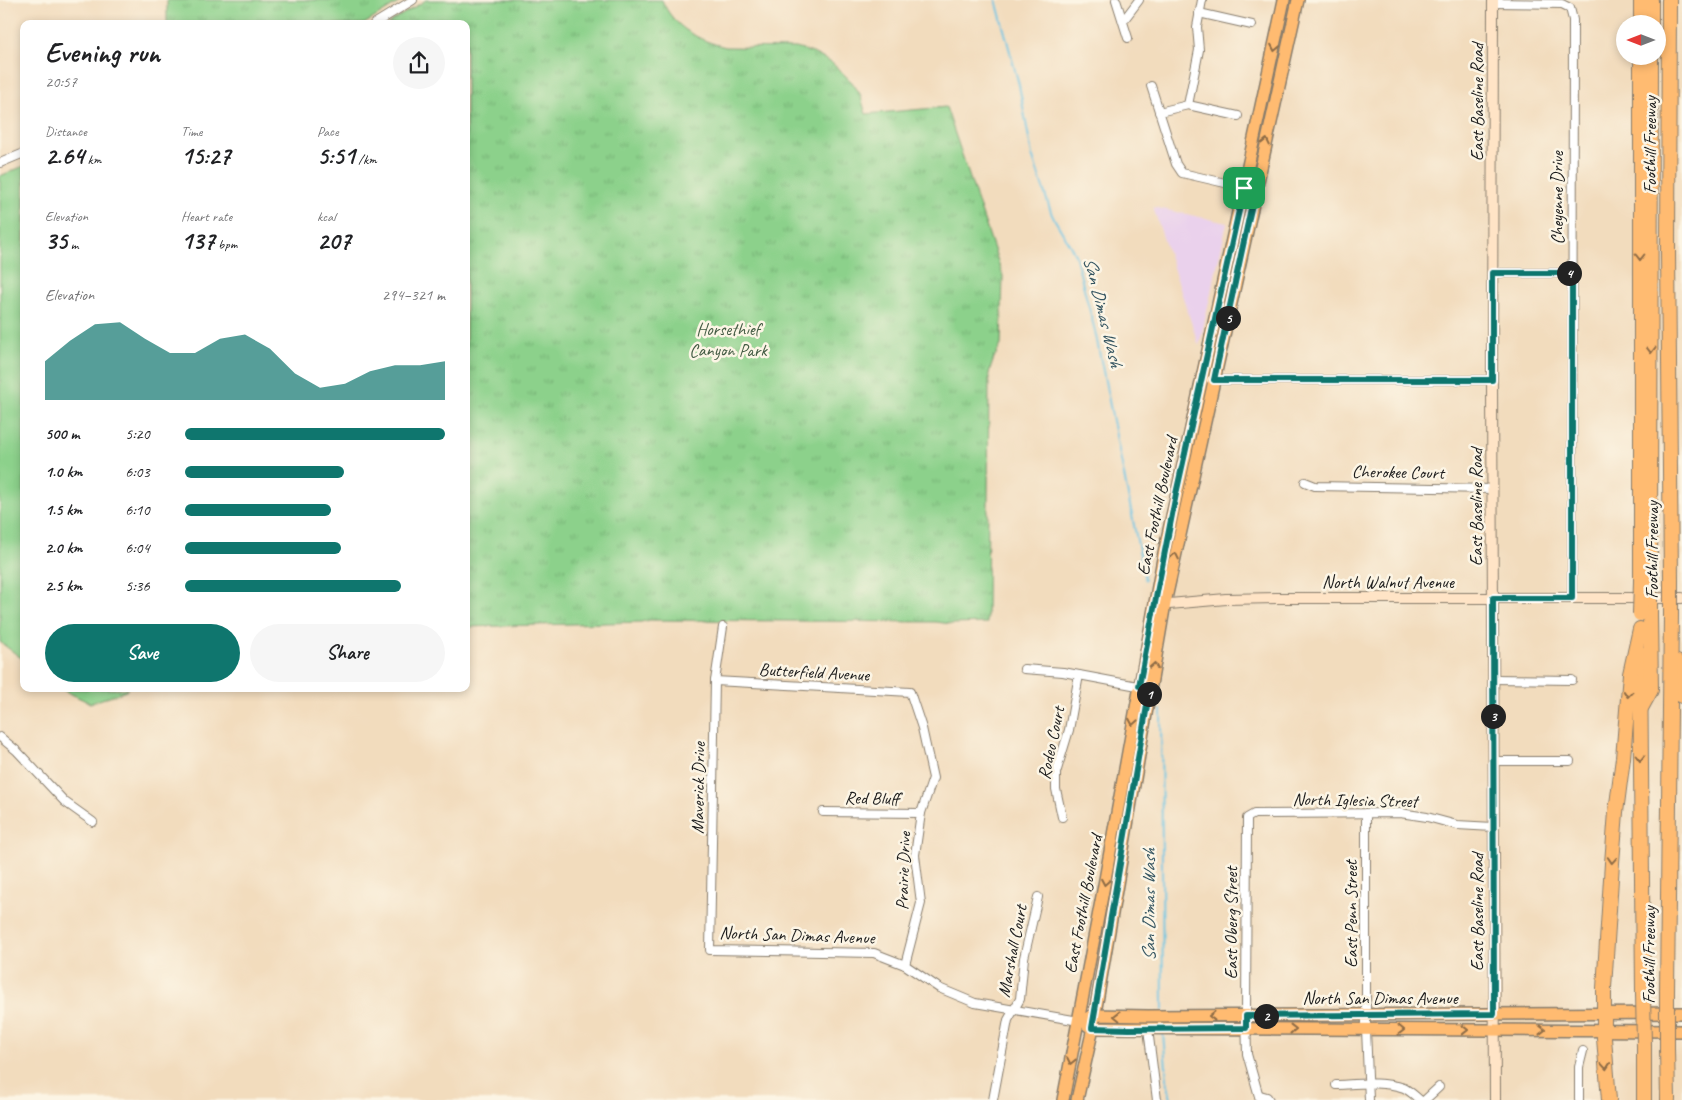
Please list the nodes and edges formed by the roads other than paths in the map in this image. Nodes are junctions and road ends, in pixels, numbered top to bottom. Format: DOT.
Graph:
graph roads {
  1 [pos="413,0"];
  2 [pos="1116,0"];
  3 [pos="1139,0"];
  4 [pos="1202,0"];
  5 [pos="1284,0"];
  6 [pos="1298,0"];
  7 [pos="1641,0"];
  8 [pos="1652,0"];
  9 [pos="1669,0"];
  10 [pos="1493,2"];
  11 [pos="1199,13"];
  12 [pos="1641,15"];
  13 [pos="1651,15"];
  14 [pos="380,20"];
  15 [pos="1123,21"];
  16 [pos="1252,25"];
  17 [pos="1128,38"];
  18 [pos="1641,65"];
  19 [pos="1651,65"];
  20 [pos="1151,86"];
  21 [pos="1188,105"];
  22 [pos="1158,112"];
  23 [pos="1238,116"];
  24 [pos="20,154"];
  25 [pos="0,162"];
  26 [pos="1249,189"];
  27 [pos="1492,273"];
  28 [pos="1572,273"];
  29 [pos="1208,380"];
  30 [pos="1492,380"];
  31 [pos="1305,482"];
  32 [pos="1493,488"];
  33 [pos="1656,581"];
  34 [pos="1493,598"];
  35 [pos="1572,598"];
  36 [pos="1682,598"];
  37 [pos="1160,604"];
  38 [pos="1656,615"];
  39 [pos="723,627"];
  40 [pos="1640,629"];
  41 [pos="1024,669"];
  42 [pos="1079,675"];
  43 [pos="1494,679"];
  44 [pos="1572,680"];
  45 [pos="715,681"];
  46 [pos="1144,687"];
  47 [pos="910,692"];
  48 [pos="1682,696"];
  49 [pos="1640,709"];
  50 [pos="0,737"];
  51 [pos="1493,761"];
  52 [pos="1570,761"];
  53 [pos="823,812"];
  54 [pos="921,813"];
  55 [pos="1366,813"];
  56 [pos="1062,818"];
  57 [pos="1247,818"];
  58 [pos="93,822"];
  59 [pos="1493,827"];
  60 [pos="1038,897"];
  61 [pos="710,950"];
  62 [pos="905,965"];
  63 [pos="1014,1010"];
  64 [pos="1604,1013"];
  65 [pos="1682,1013"];
  66 [pos="1494,1014"];
  67 [pos="1094,1015"];
  68 [pos="1366,1015"];
  69 [pos="1246,1016"];
  70 [pos="1079,1022"];
  71 [pos="1092,1028"];
  72 [pos="1246,1028"];
  73 [pos="1158,1029"];
  74 [pos="1366,1029"];
  75 [pos="1494,1030"];
  76 [pos="1682,1031"];
  77 [pos="1604,1032"];
  78 [pos="1663,1048"];
  79 [pos="1583,1051"];
  80 [pos="1368,1084"];
  81 [pos="1336,1085"];
  82 [pos="1439,1087"];
  83 [pos="1260,1098"];
  84 [pos="1646,1098"];
  85 [pos="993,1100"];
  86 [pos="1063,1100"];
  87 [pos="1077,1100"];
  88 [pos="1157,1100"];
  89 [pos="1269,1100"];
  90 [pos="1370,1100"];
  91 [pos="1420,1100"];
  92 [pos="1425,1100"];
  93 [pos="1495,1100"];
  94 [pos="1579,1100"];
  95 [pos="1609,1100"];
  96 [pos="1659,1100"];
  97 [pos="1668,1100"];
  1 -- 14 [label="street"];
  2 -- 15 [label="street"];
  3 -- 15 [label="street"];
  4 -- 11 [label="street"];
  5 -- 26 [label="main road, East Foothill Boulevard, one-way"];
  26 -- 6 [label="main road, East Foothill Boulevard, one-way"];
  7 -- 12 [label="highway"];
  8 -- 13 [label="highway"];
  9 -- 33 [label="highway, Foothill Freeway"];
  10 -- 27 [label="main road, East Baseline Road"];
  10 -- 28 [label="street, Cheyenne Drive"];
  11 -- 16 [label="street"];
  11 -- 21 [label="street"];
  15 -- 17 [label="street"];
  18 -- 33 [label="highway, Foothill Freeway, one-way"];
  19 -- 33 [label="highway, one-way"];
  20 -- 22 [label="street"];
  21 -- 22 [label="street"];
  21 -- 23 [label="street"];
  22 -- 26 [label="street"];
  24 -- 25 [label="street"];
  26 -- 29 [label="main road, East Foothill Boulevard"];
  27 -- 28 [label="street"];
  27 -- 30 [label="main road, East Baseline Road"];
  28 -- 35 [label="street, Cheyenne Drive"];
  29 -- 30 [label="street"];
  29 -- 37 [label="main road, East Foothill Boulevard"];
  30 -- 32 [label="main road, East Baseline Road"];
  31 -- 32 [label="street, Cherokee Court"];
  32 -- 34 [label="main road, East Baseline Road"];
  33 -- 38 [label="highway, Foothill Freeway, bridge"];
  33 -- 38 [label="highway, Foothill Freeway, bridge"];
  34 -- 35 [label="main road, North Walnut Avenue"];
  34 -- 37 [label="main road, North Walnut Avenue"];
  34 -- 43 [label="main road, East Baseline Road"];
  35 -- 36 [label="main road, North Walnut Avenue"];
  37 -- 46 [label="main road, East Foothill Boulevard"];
  38 -- 40 [label="highway, Foothill Freeway"];
  38 -- 48 [label="highway"];
  38 -- 49 [label="highway"];
  38 -- 78 [label="highway, Foothill Freeway, bridge"];
  39 -- 45 [label="street, Maverick Drive"];
  40 -- 49 [label="highway, Foothill Freeway"];
  40 -- 64 [label="highway, one-way"];
  41 -- 42 [label="street"];
  42 -- 46 [label="street"];
  42 -- 56 [label="street, Rodeo Court"];
  43 -- 44 [label="street"];
  43 -- 51 [label="main road, East Baseline Road"];
  45 -- 47 [label="street, Butterfield Avenue"];
  45 -- 61 [label="street, Maverick Drive"];
  46 -- 67 [label="main road, East Foothill Boulevard"];
  46 -- 70 [label="main road, East Foothill Boulevard, one-way"];
  47 -- 54 [label="street, Prairie Drive"];
  49 -- 84 [label="highway, Foothill Freeway, one-way, bridge"];
  50 -- 58 [label="street"];
  51 -- 52 [label="street"];
  51 -- 59 [label="main road, East Baseline Road"];
  53 -- 54 [label="street, Red Bluff"];
  54 -- 62 [label="street, Prairie Drive"];
  55 -- 57 [label="street, North Iglesia Street"];
  55 -- 59 [label="street, North Iglesia Street"];
  55 -- 68 [label="street, East Penn Street"];
  57 -- 69 [label="street, East Oberg Street"];
  59 -- 66 [label="main road, East Baseline Road"];
  60 -- 63 [label="street, Marshall Court"];
  61 -- 62 [label="street, North San Dimas Avenue"];
  62 -- 63 [label="street, North San Dimas Avenue"];
  63 -- 70 [label="street, North San Dimas Avenue"];
  63 -- 85 [label="street, Marshall Court"];
  64 -- 65 [label="main road, North San Dimas Avenue"];
  64 -- 66 [label="main road, North San Dimas Avenue"];
  64 -- 77 [label="highway"];
  66 -- 68 [label="main road, North San Dimas Avenue"];
  66 -- 75 [label="main road, East Baseline Road"];
  69 -- 67 [label="main road, North San Dimas Avenue, one-way"];
  67 -- 70 [label="main road, North San Dimas Avenue"];
  67 -- 71 [label="main road, East Foothill Boulevard"];
  68 -- 69 [label="main road, North San Dimas Avenue"];
  68 -- 74 [label="street, East Penn Street"];
  69 -- 72 [label="street, East Oberg Street"];
  70 -- 71 [label="main road, North San Dimas Avenue"];
  70 -- 86 [label="main road, East Foothill Boulevard, one-way"];
  71 -- 73 [label="main road, North San Dimas Avenue"];
  71 -- 87 [label="main road, East Foothill Boulevard"];
  72 -- 73 [label="main road, North San Dimas Avenue"];
  72 -- 74 [label="main road, North San Dimas Avenue, one-way"];
  72 -- 83 [label="street, East Oberg Street"];
  73 -- 88 [label="street"];
  74 -- 75 [label="main road, North San Dimas Avenue, one-way"];
  74 -- 80 [label="street, East Penn Street"];
  75 -- 77 [label="main road, North San Dimas Avenue, one-way"];
  75 -- 93 [label="main road, East Baseline Road"];
  76 -- 77 [label="main road, North San Dimas Avenue"];
  77 -- 95 [label="highway, one-way"];
  78 -- 96 [label="highway"];
  78 -- 97 [label="highway, Foothill Freeway"];
  79 -- 94 [label="street"];
  80 -- 81 [label="street"];
  80 -- 90 [label="street, East Penn Street"];
  80 -- 91 [label="street"];
  82 -- 92 [label="street"];
  83 -- 89 [label="street"];
}
